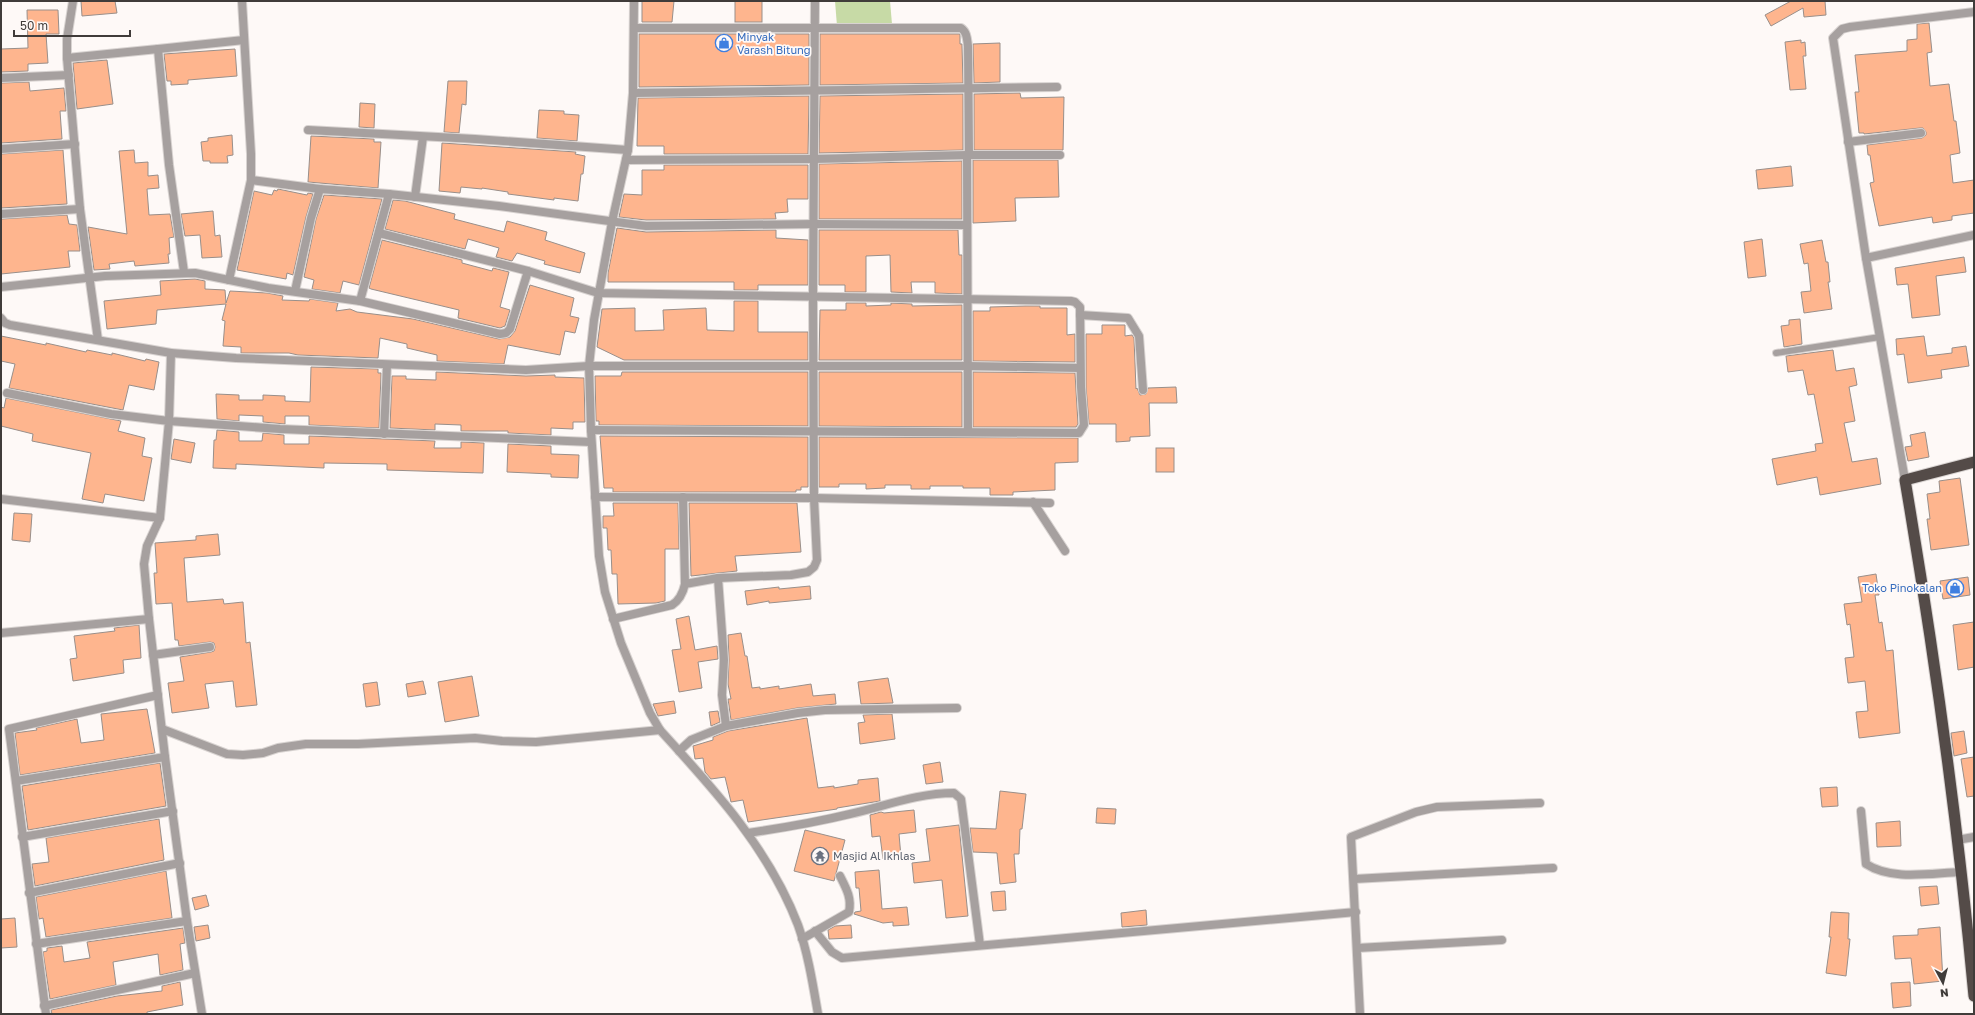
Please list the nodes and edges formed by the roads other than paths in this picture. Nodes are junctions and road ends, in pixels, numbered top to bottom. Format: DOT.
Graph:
graph roads {
  1 [pos="73,1"];
  2 [pos="242,1"];
  3 [pos="634,1"];
  4 [pos="816,1"];
  5 [pos="1974,12"];
  6 [pos="634,28"];
  7 [pos="815,28"];
  8 [pos="244,40"];
  9 [pos="158,49"];
  10 [pos="67,58"];
  11 [pos="69,75"];
  12 [pos="1,78"];
  13 [pos="1057,87"];
  14 [pos="970,89"];
  15 [pos="815,92"];
  16 [pos="633,93"];
  17 [pos="308,130"];
  18 [pos="1921,133"];
  19 [pos="423,137"];
  20 [pos="1848,142"];
  21 [pos="74,144"];
  22 [pos="1,149"];
  23 [pos="628,150"];
  24 [pos="968,155"];
  25 [pos="1060,155"];
  26 [pos="814,159"];
  27 [pos="626,160"];
  28 [pos="251,180"];
  29 [pos="320,189"];
  30 [pos="389,194"];
  31 [pos="415,197"];
  32 [pos="80,209"];
  33 [pos="1,214"];
  34 [pos="612,222"];
  35 [pos="815,224"];
  36 [pos="966,225"];
  37 [pos="379,233"];
  38 [pos="1974,235"];
  39 [pos="1866,258"];
  40 [pos="528,271"];
  41 [pos="184,272"];
  42 [pos="89,278"];
  43 [pos="229,280"];
  44 [pos="1,287"];
  45 [pos="295,291"];
  46 [pos="598,293"];
  47 [pos="813,297"];
  48 [pos="360,301"];
  49 [pos="967,301"];
  50 [pos="1080,315"];
  51 [pos="1,318"];
  52 [pos="1880,337"];
  53 [pos="98,340"];
  54 [pos="172,353"];
  55 [pos="1776,353"];
  56 [pos="387,365"];
  57 [pos="589,366"];
  58 [pos="814,366"];
  59 [pos="968,366"];
  60 [pos="1080,368"];
  61 [pos="1143,390"];
  62 [pos="7,393"];
  63 [pos="169,421"];
  64 [pos="591,430"];
  65 [pos="814,431"];
  66 [pos="968,432"];
  67 [pos="384,434"];
  68 [pos="591,442"];
  69 [pos="1974,462"];
  70 [pos="1905,480"];
  71 [pos="594,497"];
  72 [pos="683,497"];
  73 [pos="814,498"];
  74 [pos="1,499"];
  75 [pos="1033,502"];
  76 [pos="1050,503"];
  77 [pos="160,518"];
  78 [pos="1064,551"];
  79 [pos="718,578"];
  80 [pos="685,584"];
  81 [pos="149,619"];
  82 [pos="613,619"];
  83 [pos="1,633"];
  84 [pos="210,647"];
  85 [pos="153,655"];
  86 [pos="158,695"];
  87 [pos="957,708"];
  88 [pos="726,726"];
  89 [pos="5,729"];
  90 [pos="162,729"];
  91 [pos="660,730"];
  92 [pos="678,751"];
  93 [pos="165,757"];
  94 [pos="16,782"];
  95 [pos="1540,803"];
  96 [pos="173,811"];
  97 [pos="1861,812"];
  98 [pos="748,833"];
  99 [pos="22,837"];
  100 [pos="1974,837"];
  101 [pos="1957,840"];
  102 [pos="180,863"];
  103 [pos="1553,868"];
  104 [pos="1961,872"];
  105 [pos="840,876"];
  106 [pos="1354,879"];
  107 [pos="29,893"];
  108 [pos="1356,912"];
  109 [pos="187,921"];
  110 [pos="815,932"];
  111 [pos="802,939"];
  112 [pos="1502,940"];
  113 [pos="36,944"];
  114 [pos="980,945"];
  115 [pos="1357,948"];
  116 [pos="195,973"];
  117 [pos="1974,996"];
  118 [pos="45,1010"];
  119 [pos="202,1014"];
  120 [pos="818,1014"];
  121 [pos="1360,1014"];
  1 -- 10 [label="street"];
  2 -- 8 [label="street"];
  3 -- 6 [label="street"];
  4 -- 7 [label="street"];
  5 -- 20 [label="street"];
  6 -- 7 [label="street"];
  6 -- 16 [label="street"];
  7 -- 14 [label="street"];
  7 -- 15 [label="street"];
  8 -- 9 [label="street"];
  8 -- 28 [label="street"];
  9 -- 10 [label="street"];
  9 -- 41 [label="street"];
  10 -- 11 [label="street"];
  11 -- 12 [label="street"];
  11 -- 21 [label="street"];
  13 -- 14 [label="street"];
  14 -- 15 [label="street"];
  14 -- 24 [label="street"];
  15 -- 16 [label="street"];
  15 -- 26 [label="street"];
  16 -- 23 [label="street"];
  17 -- 19 [label="street"];
  18 -- 20 [label="street"];
  19 -- 23 [label="street"];
  19 -- 31 [label="street"];
  20 -- 39 [label="street"];
  21 -- 22 [label="street"];
  21 -- 32 [label="street"];
  23 -- 27 [label="street"];
  24 -- 25 [label="street"];
  24 -- 26 [label="street"];
  24 -- 36 [label="street"];
  26 -- 27 [label="street"];
  26 -- 35 [label="street"];
  27 -- 34 [label="street"];
  28 -- 29 [label="street"];
  28 -- 43 [label="street"];
  29 -- 30 [label="street"];
  29 -- 45 [label="street"];
  30 -- 31 [label="street"];
  30 -- 37 [label="street"];
  31 -- 34 [label="street"];
  32 -- 33 [label="street"];
  32 -- 42 [label="street"];
  34 -- 35 [label="street"];
  34 -- 46 [label="street"];
  35 -- 36 [label="street"];
  35 -- 47 [label="street"];
  36 -- 49 [label="street"];
  37 -- 40 [label="street"];
  37 -- 48 [label="street"];
  38 -- 39 [label="street"];
  39 -- 52 [label="street"];
  40 -- 46 [label="street"];
  40 -- 48 [label="street"];
  41 -- 42 [label="street"];
  41 -- 43 [label="street"];
  42 -- 44 [label="street"];
  42 -- 53 [label="street"];
  43 -- 45 [label="street"];
  45 -- 48 [label="street"];
  46 -- 47 [label="street"];
  46 -- 57 [label="street"];
  47 -- 49 [label="street"];
  47 -- 58 [label="street"];
  49 -- 50 [label="street"];
  49 -- 59 [label="street"];
  50 -- 60 [label="street"];
  50 -- 61 [label="street"];
  51 -- 53 [label="street"];
  52 -- 55 [label="lane"];
  52 -- 70 [label="street"];
  53 -- 54 [label="street"];
  54 -- 56 [label="street"];
  54 -- 63 [label="street"];
  56 -- 57 [label="street"];
  56 -- 67 [label="street"];
  57 -- 58 [label="street"];
  57 -- 64 [label="street"];
  58 -- 59 [label="street"];
  58 -- 65 [label="street"];
  59 -- 60 [label="street"];
  59 -- 66 [label="street"];
  60 -- 66 [label="street"];
  62 -- 63 [label="street"];
  63 -- 67 [label="street"];
  63 -- 77 [label="street"];
  64 -- 65 [label="street"];
  64 -- 68 [label="street"];
  65 -- 66 [label="street"];
  65 -- 73 [label="street"];
  67 -- 68 [label="street"];
  68 -- 71 [label="street"];
  69 -- 70 [label="highway"];
  70 -- 101 [label="highway"];
  71 -- 72 [label="street"];
  71 -- 82 [label="street"];
  72 -- 73 [label="street"];
  72 -- 80 [label="street"];
  73 -- 75 [label="street"];
  73 -- 79 [label="street"];
  74 -- 77 [label="street"];
  75 -- 76 [label="street"];
  75 -- 78 [label="street"];
  77 -- 81 [label="street"];
  79 -- 80 [label="street"];
  79 -- 88 [label="street"];
  80 -- 82 [label="street"];
  81 -- 83 [label="street"];
  81 -- 85 [label="street"];
  82 -- 91 [label="street"];
  84 -- 85 [label="street"];
  85 -- 86 [label="street"];
  86 -- 89 [label="street"];
  86 -- 90 [label="street"];
  87 -- 88 [label="street"];
  88 -- 92 [label="street"];
  89 -- 94 [label="street"];
  90 -- 91 [label="street"];
  90 -- 93 [label="street"];
  91 -- 92 [label="street"];
  92 -- 98 [label="street"];
  93 -- 94 [label="street"];
  93 -- 96 [label="street"];
  94 -- 99 [label="street"];
  95 -- 106 [label="street"];
  96 -- 99 [label="street"];
  96 -- 102 [label="street"];
  97 -- 104 [label="street"];
  98 -- 111 [label="street"];
  98 -- 114 [label="street"];
  99 -- 107 [label="street"];
  100 -- 101 [label="street"];
  101 -- 104 [label="highway"];
  102 -- 107 [label="street"];
  102 -- 109 [label="street"];
  103 -- 106 [label="street"];
  104 -- 117 [label="highway"];
  105 -- 110 [label="street"];
  106 -- 108 [label="street"];
  107 -- 113 [label="street"];
  108 -- 114 [label="street"];
  108 -- 115 [label="street"];
  109 -- 113 [label="street"];
  109 -- 116 [label="street"];
  110 -- 111 [label="street"];
  110 -- 114 [label="street"];
  111 -- 120 [label="street"];
  112 -- 115 [label="street"];
  113 -- 118 [label="street"];
  115 -- 121 [label="street"];
  116 -- 118 [label="street"];
  116 -- 119 [label="street"];
}
